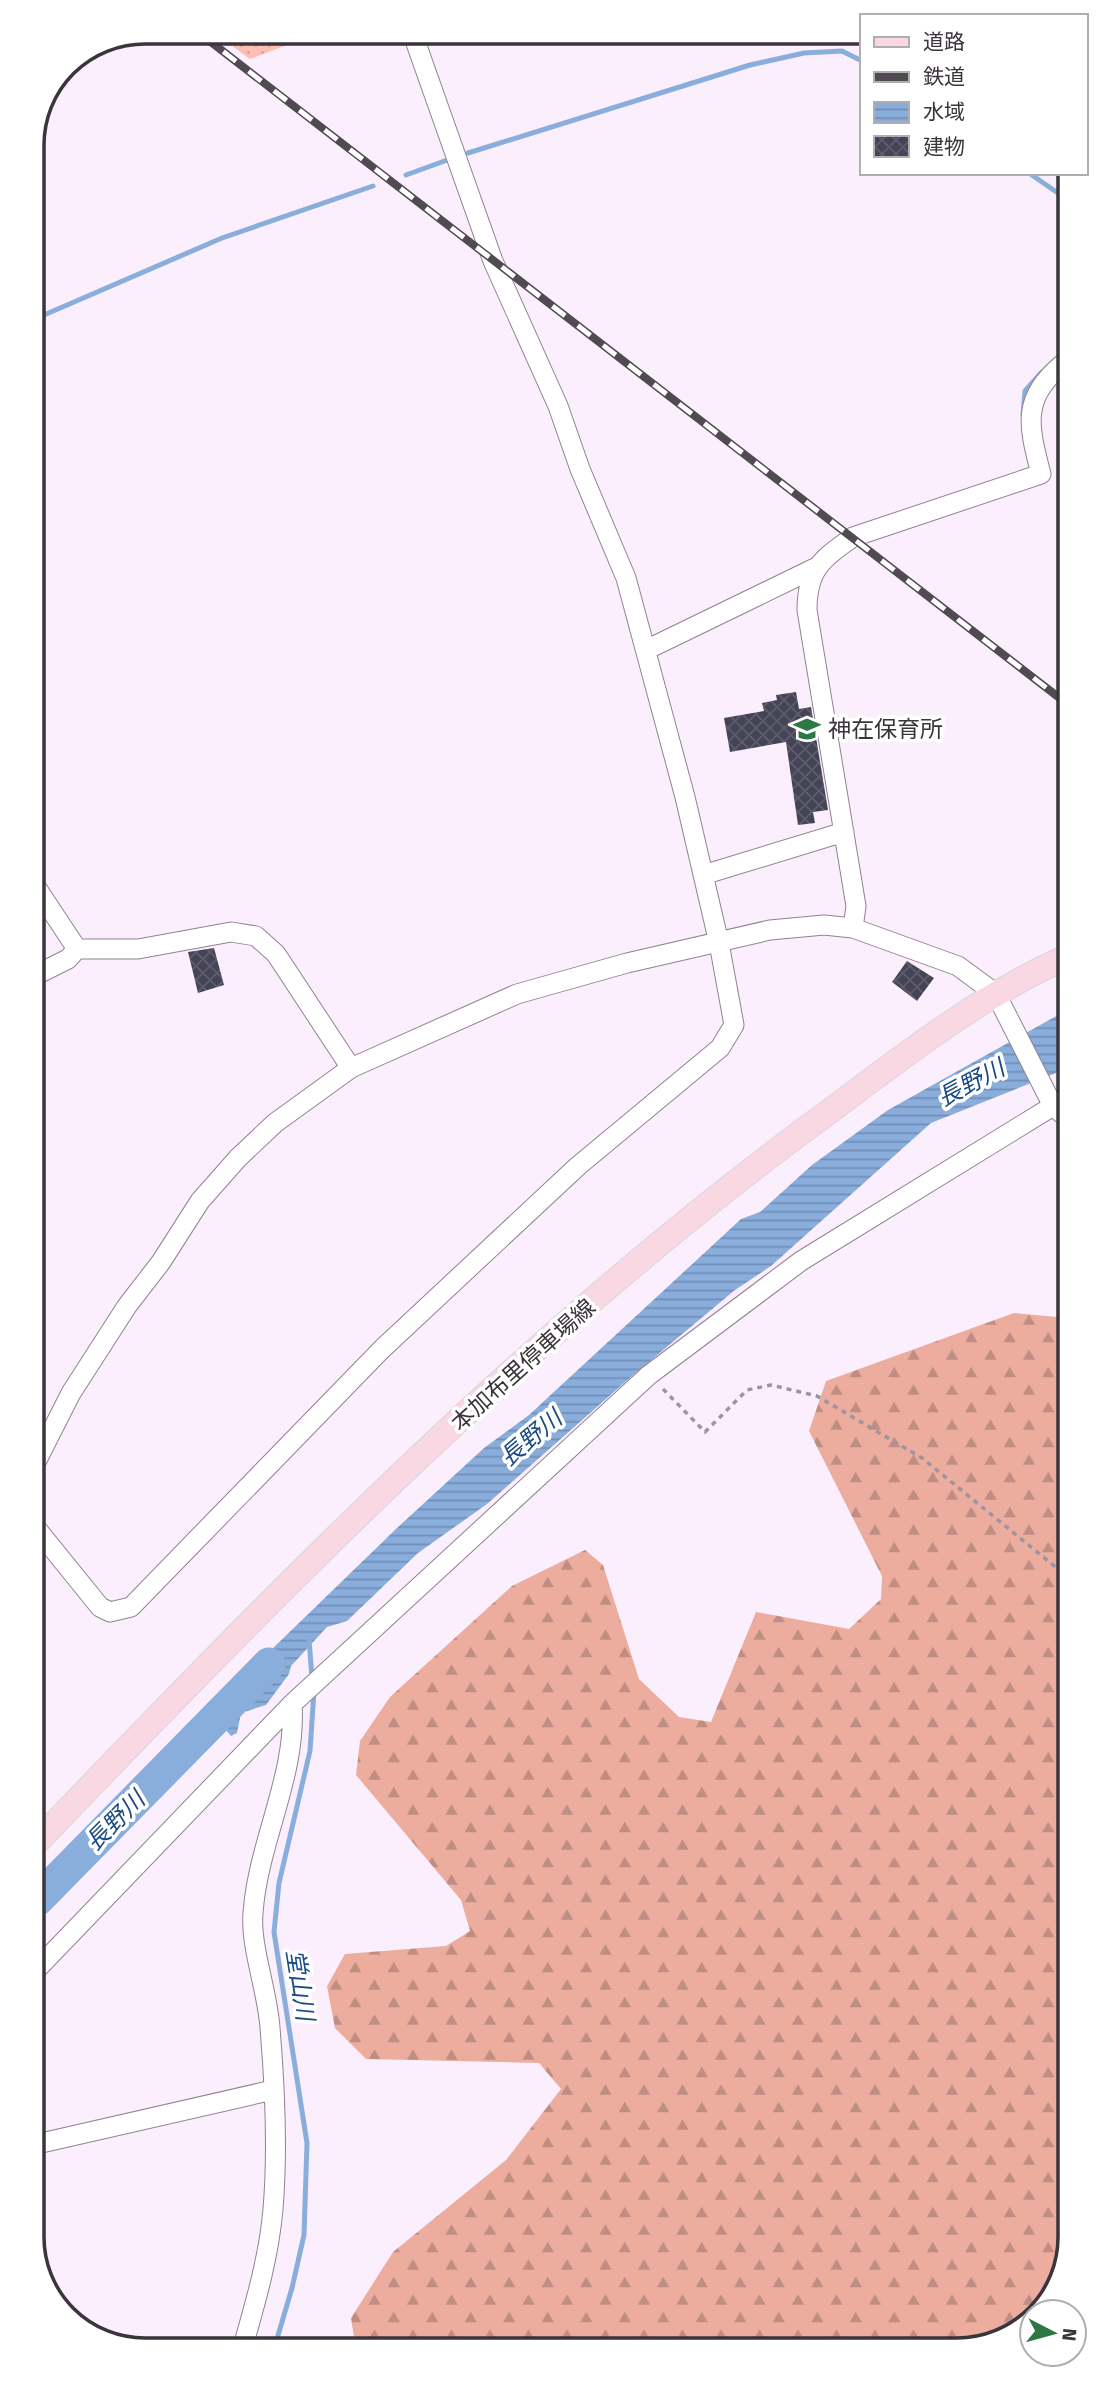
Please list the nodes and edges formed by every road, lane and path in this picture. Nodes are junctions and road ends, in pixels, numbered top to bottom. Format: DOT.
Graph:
graph roads {
  1 [pos="416,44"];
  2 [pos="1058,368"];
  3 [pos="818,567"];
  4 [pos="648,649"];
  5 [pos="844,832"];
  6 [pos="703,876"];
  7 [pos="44,899"];
  8 [pos="853,928"];
  9 [pos="719,943"];
  10 [pos="77,950"];
  11 [pos="1058,961"];
  12 [pos="44,971"];
  13 [pos="996,994"];
  14 [pos="351,1068"];
  15 [pos="1058,1108"];
  16 [pos="1058,1113"];
  17 [pos="649,1375"];
  18 [pos="44,1446"];
  19 [pos="44,1538"];
  20 [pos="1058,1569"];
  21 [pos="292,1704"];
  22 [pos="44,1835"];
  23 [pos="44,1962"];
  24 [pos="273,2090"];
  25 [pos="44,2142"];
  26 [pos="245,2338"];
  1 -- 4 [label="street"];
  2 -- 3 [label="street"];
  3 -- 4 [label="street"];
  3 -- 5 [label="street"];
  4 -- 6 [label="street"];
  5 -- 6 [label="street"];
  5 -- 8 [label="street"];
  6 -- 9 [label="street"];
  7 -- 10 [label="street"];
  8 -- 9 [label="street"];
  8 -- 13 [label="street"];
  9 -- 14 [label="street"];
  9 -- 19 [label="street"];
  10 -- 12 [label="street"];
  10 -- 14 [label="street"];
  11 -- 13 [label="main road, 本加布里停車場線"];
  13 -- 15 [label="street"];
  13 -- 22 [label="main road, 本加布里停車場線"];
  14 -- 18 [label="street"];
  16 -- 17 [label="street"];
  17 -- 20 [label="path"];
  17 -- 21 [label="street"];
  21 -- 23 [label="street"];
  21 -- 24 [label="street"];
  24 -- 25 [label="street"];
  24 -- 26 [label="street"];
}
